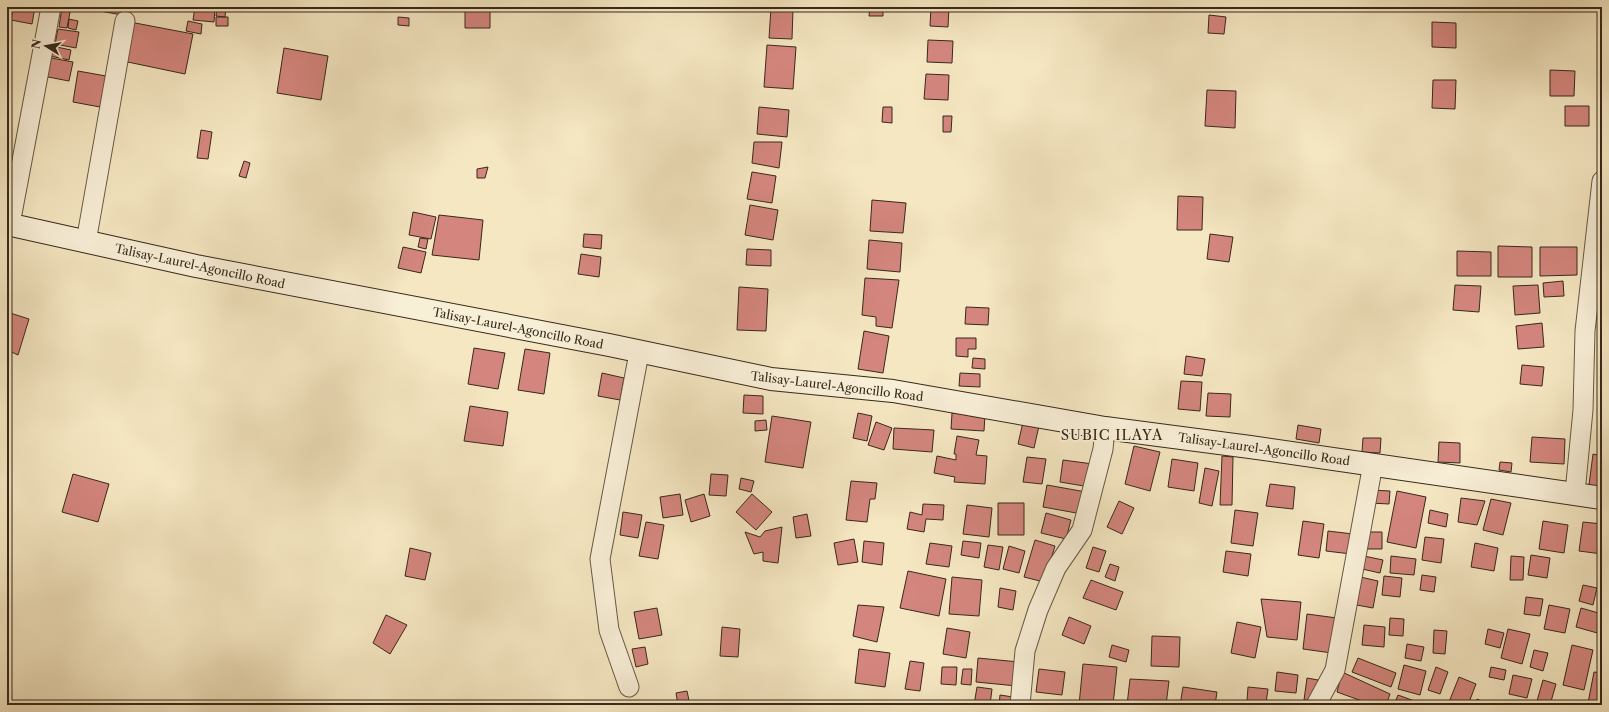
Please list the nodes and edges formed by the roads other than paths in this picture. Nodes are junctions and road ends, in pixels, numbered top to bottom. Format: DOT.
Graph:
graph roads {
  1 [pos="51,7"];
  2 [pos="125,21"];
  3 [pos="1602,181"];
  4 [pos="8,224"];
  5 [pos="86,242"];
  6 [pos="639,353"];
  7 [pos="1105,428"];
  8 [pos="1373,464"];
  9 [pos="1575,493"];
  10 [pos="1602,498"];
  11 [pos="629,687"];
  12 [pos="1020,705"];
  13 [pos="1316,705"];
  1 -- 4 [label="street"];
  2 -- 5 [label="street"];
  3 -- 9 [label="street"];
  4 -- 5 [label="main road, Talisay-Laurel-Agoncillo Road"];
  5 -- 6 [label="main road, Talisay-Laurel-Agoncillo Road"];
  6 -- 7 [label="main road, Talisay-Laurel-Agoncillo Road"];
  6 -- 11 [label="street"];
  7 -- 8 [label="main road, Talisay-Laurel-Agoncillo Road"];
  7 -- 12 [label="street"];
  8 -- 9 [label="main road, Talisay-Laurel-Agoncillo Road"];
  8 -- 13 [label="street"];
  9 -- 10 [label="main road, Talisay-Laurel-Agoncillo Road"];
}
